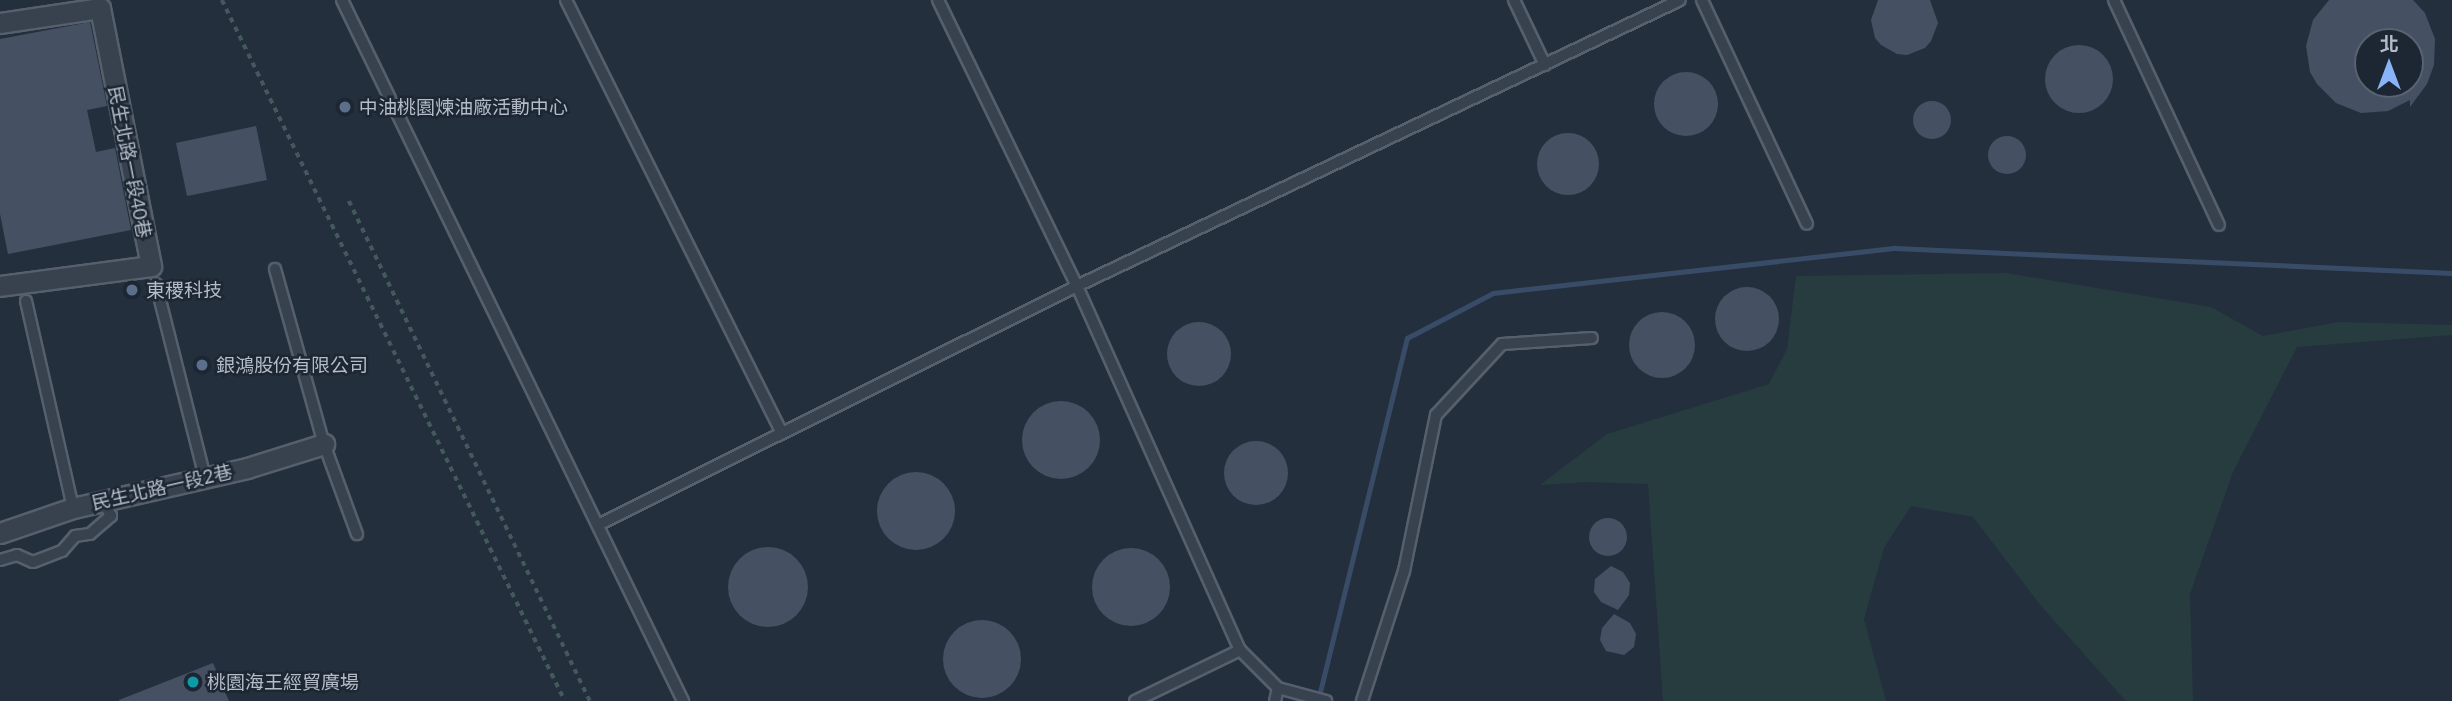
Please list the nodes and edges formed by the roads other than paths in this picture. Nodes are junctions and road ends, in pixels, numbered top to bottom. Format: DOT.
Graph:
graph roads {
  1 [pos="342,0"];
  2 [pos="566,0"];
  3 [pos="938,0"];
  4 [pos="1514,0"];
  5 [pos="1680,0"];
  6 [pos="1702,0"];
  7 [pos="2114,0"];
  8 [pos="0,23"];
  9 [pos="1545,65"];
  10 [pos="1807,224"];
  11 [pos="2220,225"];
  12 [pos="275,270"];
  13 [pos="156,284"];
  14 [pos="0,286"];
  15 [pos="1077,286"];
  16 [pos="26,302"];
  17 [pos="1592,338"];
  18 [pos="782,433"];
  19 [pos="324,444"];
  20 [pos="205,477"];
  21 [pos="103,500"];
  22 [pos="73,508"];
  23 [pos="598,525"];
  24 [pos="0,533"];
  25 [pos="357,534"];
  26 [pos="0,560"];
  27 [pos="1240,650"];
  28 [pos="1278,688"];
  29 [pos="682,701"];
  30 [pos="1135,701"];
  31 [pos="1275,701"];
  32 [pos="1326,701"];
  33 [pos="1362,701"];
  1 -- 23 [label="lane"];
  2 -- 18 [label="lane"];
  3 -- 15 [label="lane"];
  4 -- 9 [label="lane"];
  5 -- 9 [label="lane"];
  6 -- 10 [label="lane"];
  7 -- 11 [label="lane"];
  8 -- 14 [label="street, 民生北路一段40巷"];
  9 -- 15 [label="lane"];
  12 -- 19 [label="lane"];
  13 -- 20 [label="lane"];
  15 -- 18 [label="lane"];
  15 -- 27 [label="lane"];
  16 -- 22 [label="lane"];
  17 -- 33 [label="lane"];
  18 -- 23 [label="lane"];
  19 -- 20 [label="street, 民生北路一段2巷"];
  19 -- 25 [label="lane"];
  20 -- 21 [label="street, 民生北路一段2巷"];
  21 -- 22 [label="street, 民生北路一段2巷"];
  21 -- 26 [label="lane"];
  22 -- 24 [label="street, 民生北路一段2巷"];
  23 -- 29 [label="lane"];
  27 -- 28 [label="lane"];
  27 -- 30 [label="lane"];
  28 -- 31 [label="lane"];
  28 -- 32 [label="lane"];
}
